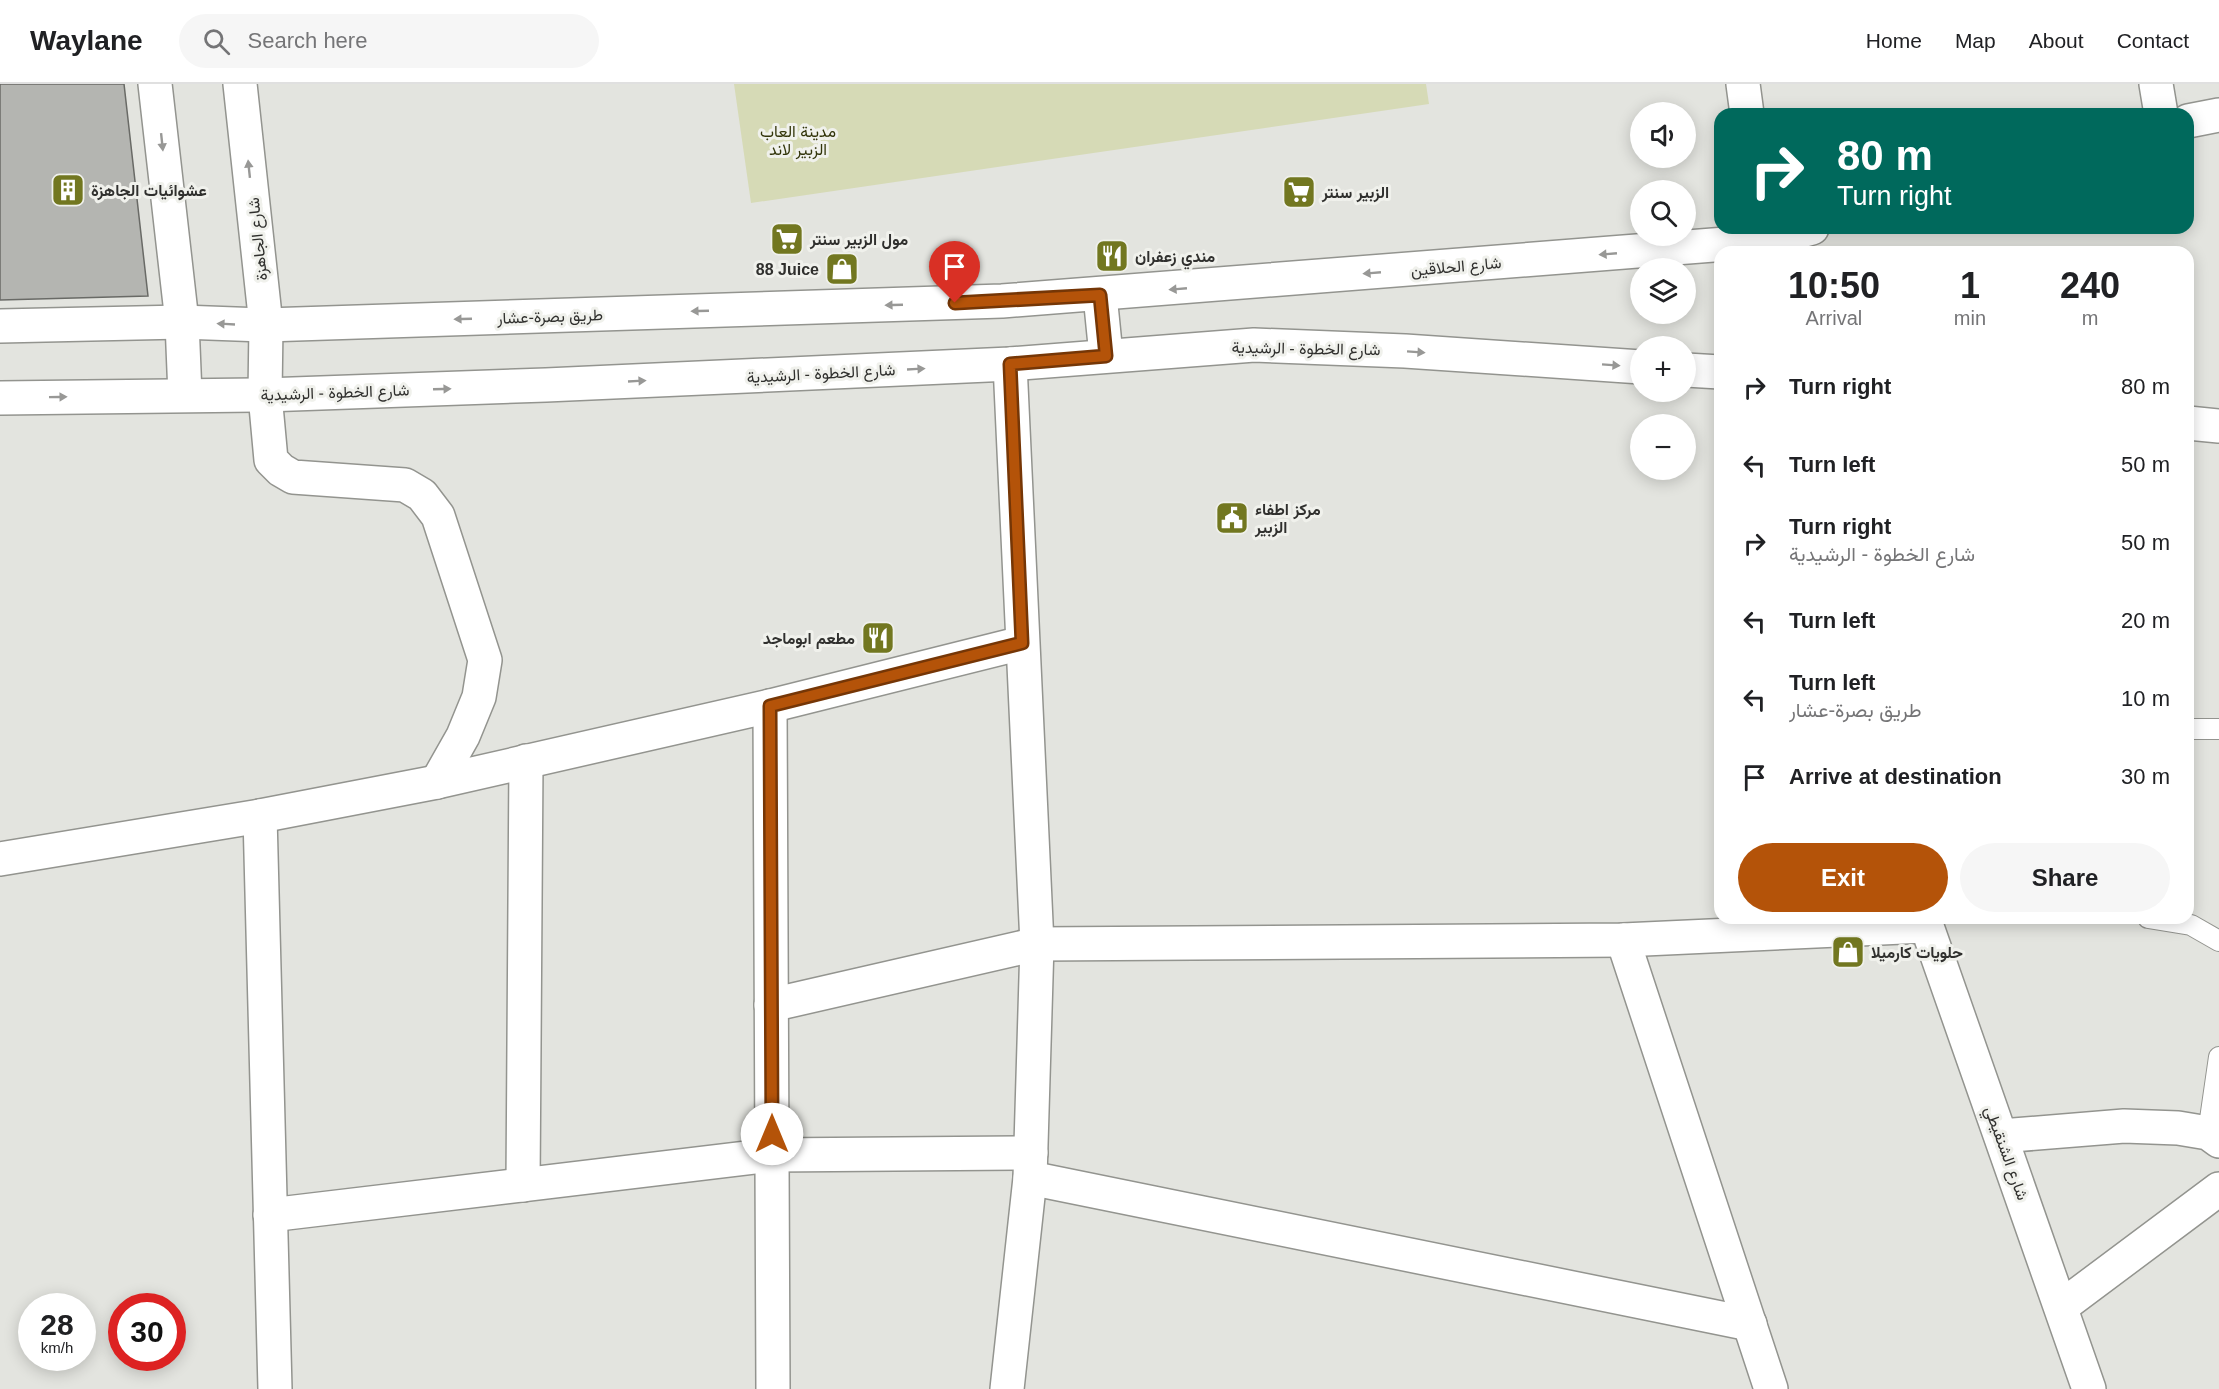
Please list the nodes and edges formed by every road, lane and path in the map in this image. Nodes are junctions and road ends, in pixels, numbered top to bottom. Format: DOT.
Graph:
graph roads {
  1 [pos="155,84"];
  2 [pos="240,84"];
  3 [pos="1743,84"];
  4 [pos="2156,84"];
  5 [pos="1746,108"];
  6 [pos="2160,108"];
  7 [pos="2219,115"];
  8 [pos="2194,121"];
  9 [pos="1764,235"];
  10 [pos="1100,295"];
  11 [pos="182,322"];
  12 [pos="0,326"];
  13 [pos="266,326"];
  14 [pos="1106,356"];
  15 [pos="1010,364"];
  16 [pos="1630,366"];
  17 [pos="1696,371"];
  18 [pos="1714,372"];
  19 [pos="185,395"];
  20 [pos="265,395"];
  21 [pos="0,398"];
  22 [pos="2194,424"];
  23 [pos="2219,426"];
  24 [pos="1022,643"];
  25 [pos="770,706"];
  26 [pos="2194,729"];
  27 [pos="2219,729"];
  28 [pos="526,761"];
  29 [pos="437,782"];
  30 [pos="260,816"];
  31 [pos="0,859"];
  32 [pos="1891,924"];
  33 [pos="1926,924"];
  34 [pos="2185,924"];
  35 [pos="1623,940"];
  36 [pos="2219,941"];
  37 [pos="1037,944"];
  38 [pos="771,1005"];
  39 [pos="2219,1057"];
  40 [pos="2001,1136"];
  41 [pos="2213,1137"];
  42 [pos="772,1155"];
  43 [pos="1031,1166"];
  44 [pos="523,1185"];
  45 [pos="2219,1189"];
  46 [pos="270,1215"];
  47 [pos="2061,1307"];
  48 [pos="1749,1324"];
  49 [pos="275,1389"];
  50 [pos="773,1389"];
  51 [pos="1007,1389"];
  52 [pos="1771,1389"];
  53 [pos="2090,1389"];
  1 -- 11 [label="street, one-way"];
  13 -- 2 [label="street, شارع الجاهزة, one-way"];
  3 -- 5 [label="street"];
  4 -- 6 [label="street"];
  7 -- 8 [label="street"];
  9 -- 10 [label="street, شارع الحلاقين, one-way"];
  10 -- 13 [label="street, طريق بصرة-عشار, one-way"];
  10 -- 14 [label="street"];
  11 -- 12 [label="street, طريق بصرة-عشار"];
  13 -- 11 [label="street, طريق بصرة-عشار, one-way"];
  11 -- 19 [label="street"];
  13 -- 20 [label="street, شارع الجاهزة"];
  14 -- 15 [label="street, شارع الخطوة - الرشيدية"];
  14 -- 16 [label="street, شارع الخطوة - الرشيدية, one-way"];
  20 -- 15 [label="street, شارع الخطوة - الرشيدية, one-way"];
  15 -- 24 [label="street"];
  17 -- 18 [label="street"];
  19 -- 20 [label="street, شارع الخطوة - الرشيدية"];
  21 -- 19 [label="street, شارع الخطوة - الرشيدية, one-way"];
  20 -- 29 [label="street, شارع الجاهزة"];
  22 -- 23 [label="street"];
  24 -- 25 [label="street"];
  24 -- 37 [label="street"];
  25 -- 28 [label="street"];
  25 -- 38 [label="street"];
  26 -- 27 [label="lane"];
  28 -- 29 [label="street"];
  28 -- 44 [label="street"];
  29 -- 30 [label="street"];
  30 -- 31 [label="street"];
  30 -- 46 [label="street"];
  32 -- 35 [label="street"];
  33 -- 40 [label="street, شارع الشنقيطي"];
  34 -- 36 [label="lane"];
  35 -- 37 [label="street"];
  35 -- 48 [label="street"];
  37 -- 38 [label="street"];
  37 -- 43 [label="street"];
  38 -- 42 [label="street"];
  39 -- 41 [label="lane"];
  40 -- 41 [label="street"];
  40 -- 47 [label="street, شارع الشنقيطي"];
  42 -- 43 [label="street"];
  42 -- 44 [label="street"];
  42 -- 50 [label="street"];
  43 -- 48 [label="street"];
  43 -- 51 [label="street"];
  44 -- 46 [label="street"];
  45 -- 47 [label="street"];
  46 -- 49 [label="street"];
  47 -- 53 [label="street, شارع الشنقيطي"];
  48 -- 52 [label="street"];
}
